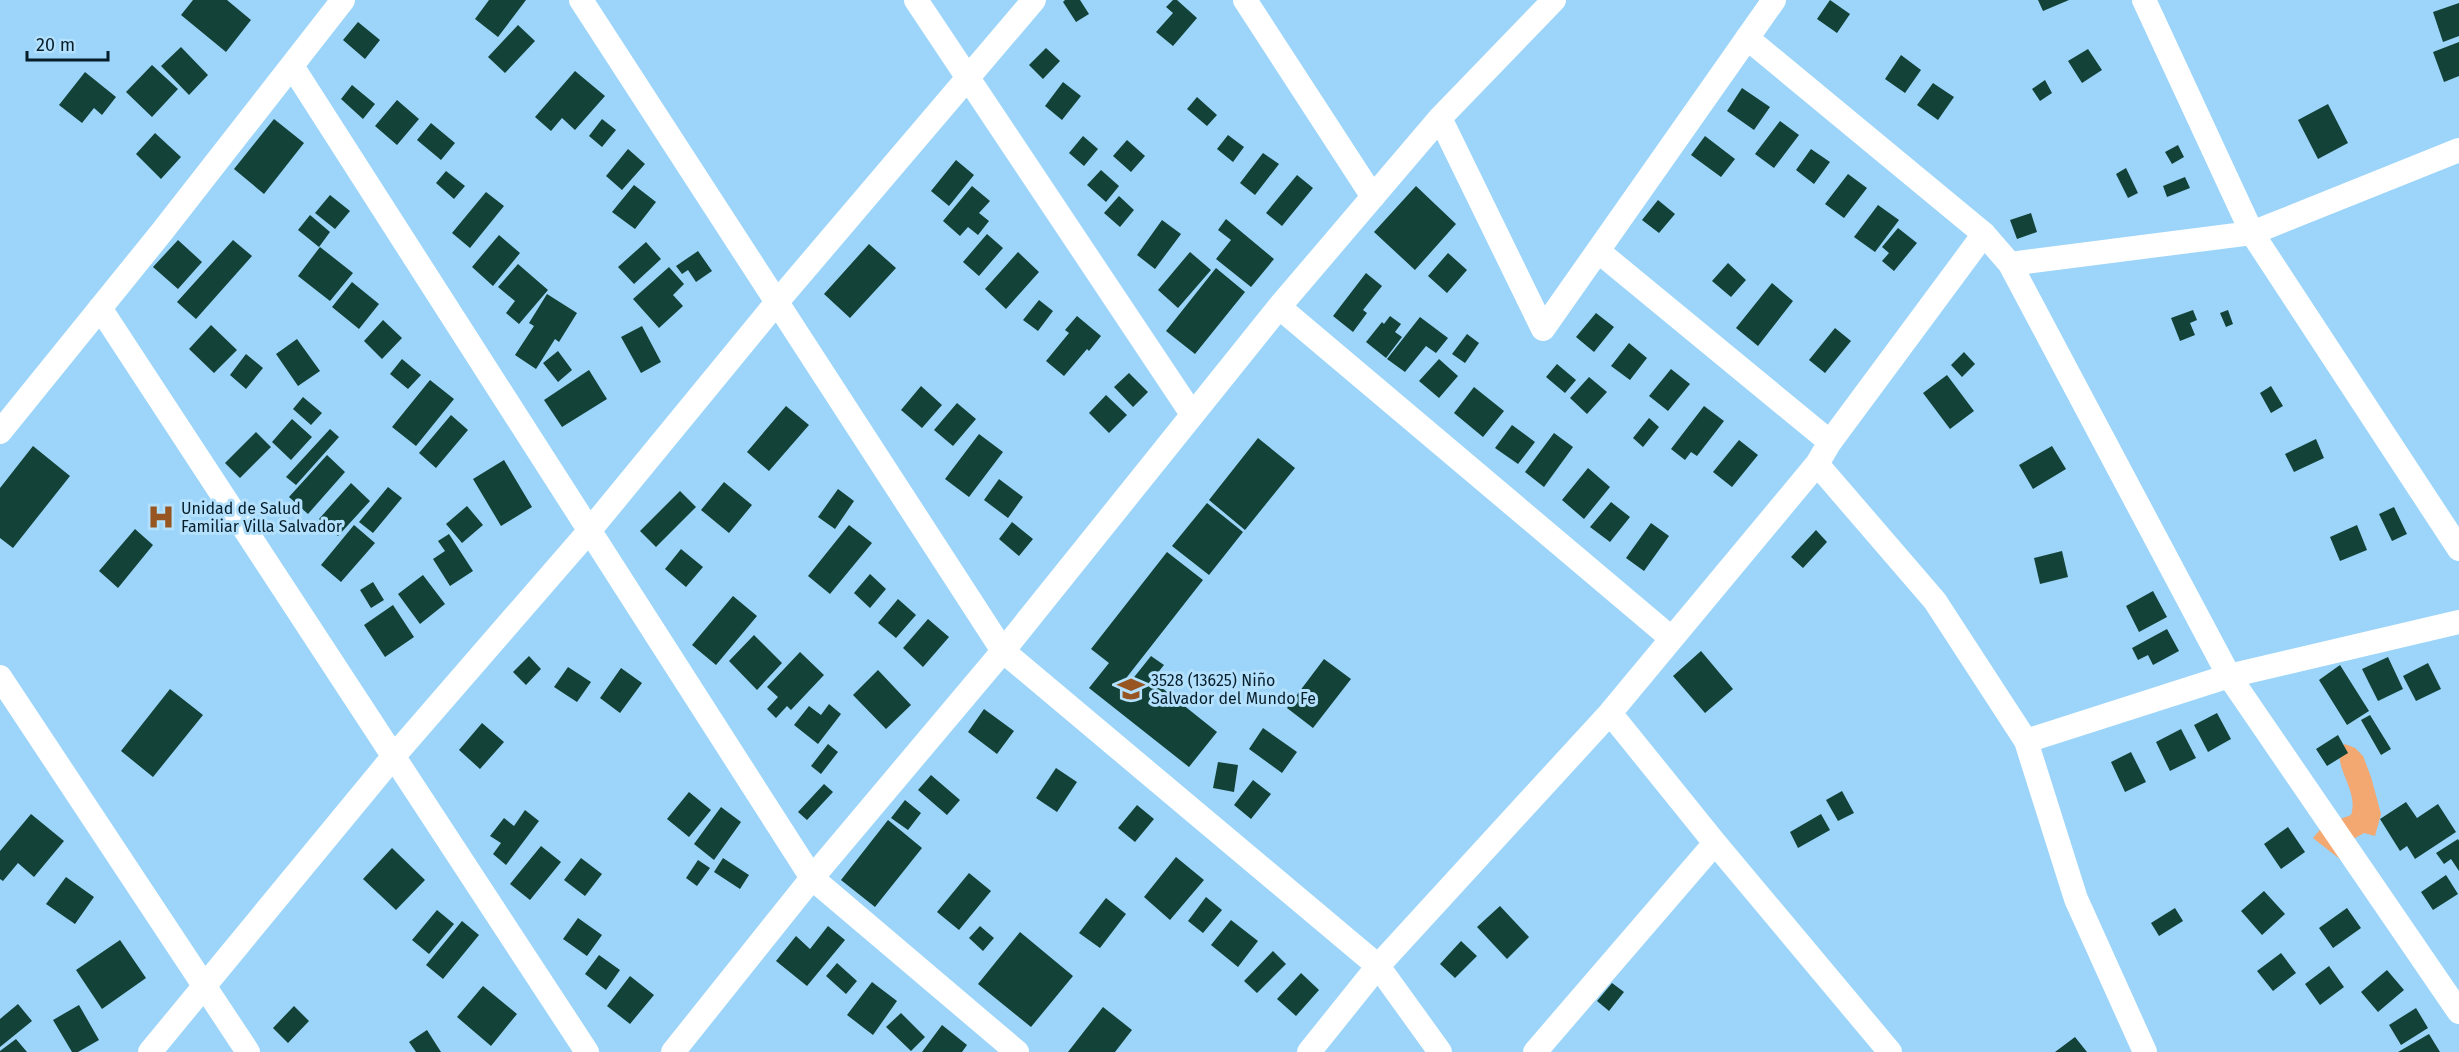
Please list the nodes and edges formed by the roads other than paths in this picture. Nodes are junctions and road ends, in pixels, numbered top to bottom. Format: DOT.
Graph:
graph roads {
  1 [pos="343,0"];
  2 [pos="581,0"];
  3 [pos="916,0"];
  4 [pos="1034,0"];
  5 [pos="1245,0"];
  6 [pos="1554,0"];
  7 [pos="1774,0"];
  8 [pos="2144,0"];
  9 [pos="1747,38"];
  10 [pos="292,66"];
  11 [pos="969,79"];
  12 [pos="1440,118"];
  13 [pos="2459,150"];
  14 [pos="1373,197"];
  15 [pos="2252,233"];
  16 [pos="1984,234"];
  17 [pos="1598,251"];
  18 [pos="2010,264"];
  19 [pos="777,302"];
  20 [pos="1279,307"];
  21 [pos="100,308"];
  22 [pos="1192,414"];
  23 [pos="0,432"];
  24 [pos="1830,442"];
  25 [pos="1817,464"];
  26 [pos="590,530"];
  27 [pos="2459,549"];
  28 [pos="2459,622"];
  29 [pos="1671,638"];
  30 [pos="1003,651"];
  31 [pos="2229,676"];
  32 [pos="0,677"];
  33 [pos="1610,713"];
  34 [pos="2026,741"];
  35 [pos="393,757"];
  36 [pos="1715,843"];
  37 [pos="813,878"];
  38 [pos="1378,966"];
  39 [pos="205,987"];
  40 [pos="2459,1012"];
  41 [pos="150,1052"];
  42 [pos="248,1052"];
  43 [pos="587,1052"];
  44 [pos="673,1052"];
  45 [pos="1017,1052"];
  46 [pos="1309,1052"];
  47 [pos="1440,1052"];
  48 [pos="1535,1052"];
  49 [pos="1890,1052"];
  50 [pos="2145,1052"];
  1 -- 10 [label="street"];
  2 -- 19 [label="street"];
  3 -- 11 [label="street"];
  4 -- 11 [label="street"];
  5 -- 14 [label="street"];
  6 -- 12 [label="street"];
  7 -- 9 [label="street"];
  8 -- 15 [label="street"];
  9 -- 16 [label="street"];
  9 -- 17 [label="street"];
  10 -- 21 [label="street"];
  10 -- 26 [label="street"];
  11 -- 19 [label="street"];
  11 -- 22 [label="street"];
  12 -- 14 [label="street"];
  12 -- 17 [label="street"];
  13 -- 15 [label="street"];
  14 -- 20 [label="street"];
  15 -- 18 [label="street"];
  15 -- 27 [label="street"];
  16 -- 18 [label="street"];
  16 -- 24 [label="street"];
  17 -- 24 [label="street"];
  18 -- 31 [label="street"];
  19 -- 26 [label="street"];
  19 -- 30 [label="street"];
  20 -- 22 [label="street"];
  20 -- 29 [label="street"];
  21 -- 23 [label="street"];
  21 -- 35 [label="street"];
  22 -- 30 [label="street"];
  24 -- 25 [label="street"];
  25 -- 29 [label="street"];
  25 -- 34 [label="street"];
  26 -- 35 [label="street"];
  26 -- 37 [label="street"];
  28 -- 31 [label="street"];
  29 -- 33 [label="street"];
  30 -- 37 [label="street"];
  30 -- 38 [label="street"];
  31 -- 34 [label="street"];
  31 -- 40 [label="street"];
  32 -- 39 [label="street"];
  33 -- 36 [label="street"];
  33 -- 38 [label="street"];
  34 -- 50 [label="street"];
  35 -- 39 [label="street"];
  35 -- 43 [label="street"];
  36 -- 48 [label="street"];
  36 -- 49 [label="street"];
  37 -- 44 [label="street"];
  37 -- 45 [label="street"];
  38 -- 46 [label="street"];
  38 -- 47 [label="street"];
  39 -- 41 [label="street"];
  39 -- 42 [label="street"];
}
